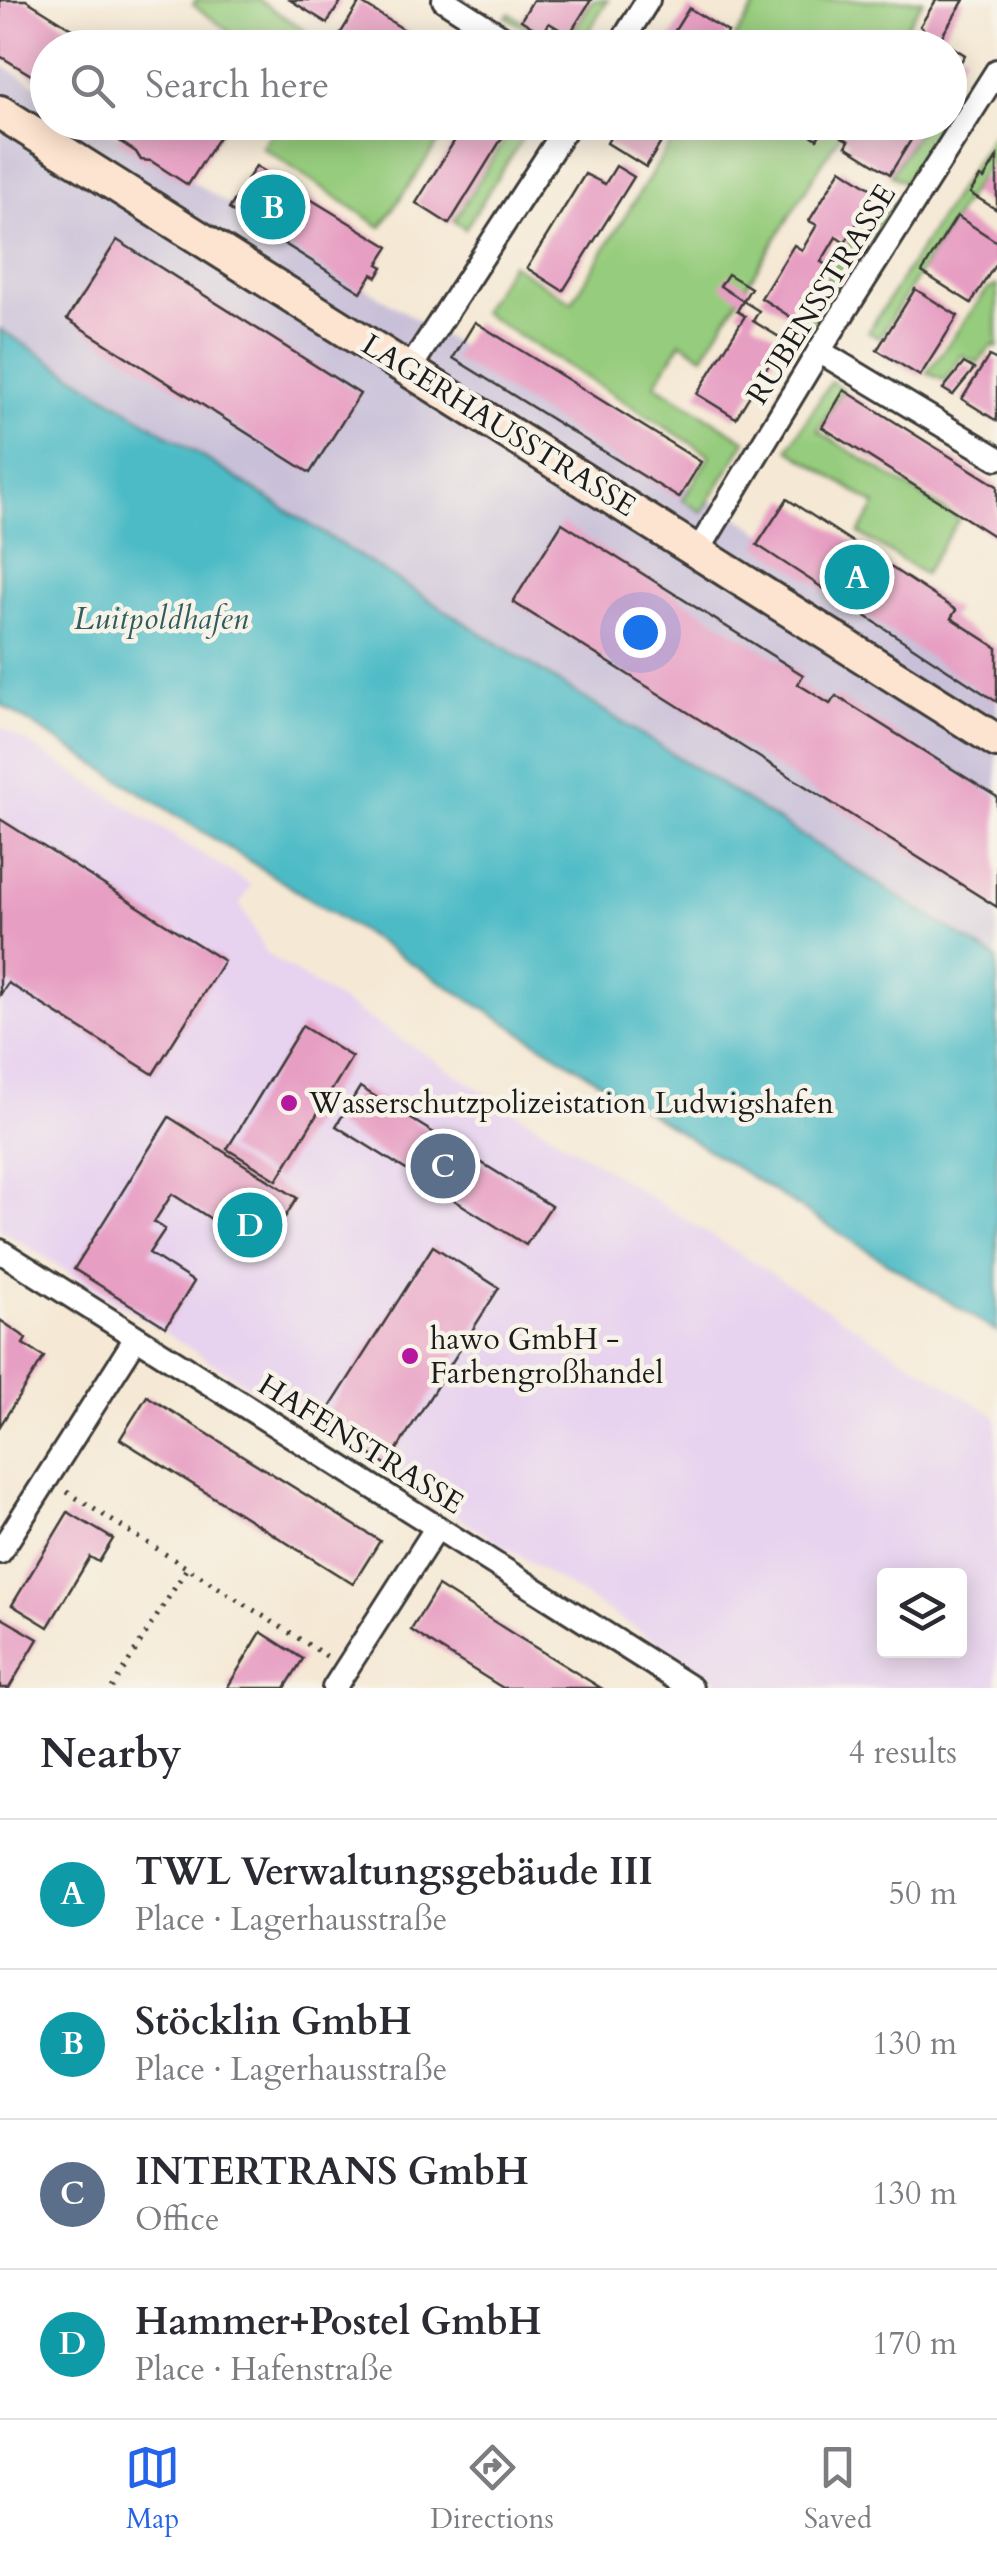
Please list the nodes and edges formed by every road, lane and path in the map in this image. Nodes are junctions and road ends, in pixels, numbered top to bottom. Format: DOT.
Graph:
graph roads {
  1 [pos="444,0"];
  2 [pos="648,0"];
  3 [pos="491,30"];
  4 [pos="629,30"];
  5 [pos="997,71"];
  6 [pos="988,103"];
  7 [pos="0,112"];
  8 [pos="30,131"];
  9 [pos="967,134"];
  10 [pos="45,140"];
  11 [pos="558,140"];
  12 [pos="963,140"];
  13 [pos="819,351"];
  14 [pos="410,368"];
  15 [pos="997,458"];
  16 [pos="698,551"];
  17 [pos="997,741"];
  18 [pos="0,1251"];
  19 [pos="136,1338"];
  20 [pos="46,1479"];
  21 [pos="437,1527"];
  22 [pos="0,1552"];
  23 [pos="188,1568"];
  24 [pos="340,1678"];
  25 [pos="112,1688"];
  26 [pos="691,1688"];
  1 -- 3 [label="street"];
  2 -- 4 [label="street"];
  5 -- 6 [label="street, RUBENSSTRASSE"];
  6 -- 9 [label="street, RUBENSSTRASSE"];
  7 -- 8 [label="street, LAGERHAUSSTRASSE"];
  10 -- 14 [label="street, LAGERHAUSSTRASSE"];
  11 -- 14 [label="street"];
  12 -- 13 [label="street, RUBENSSTRASSE"];
  13 -- 15 [label="street"];
  13 -- 16 [label="street, RUBENSSTRASSE"];
  14 -- 16 [label="street, LAGERHAUSSTRASSE"];
  16 -- 17 [label="street, LAGERHAUSSTRASSE"];
  18 -- 19 [label="street, HAFENSTRASSE"];
  19 -- 20 [label="street"];
  19 -- 21 [label="street, HAFENSTRASSE"];
  20 -- 22 [label="street"];
  20 -- 23 [label="path"];
  21 -- 24 [label="street"];
  21 -- 26 [label="street, HAFENSTRASSE"];
  23 -- 24 [label="path"];
  23 -- 25 [label="path"];
}
